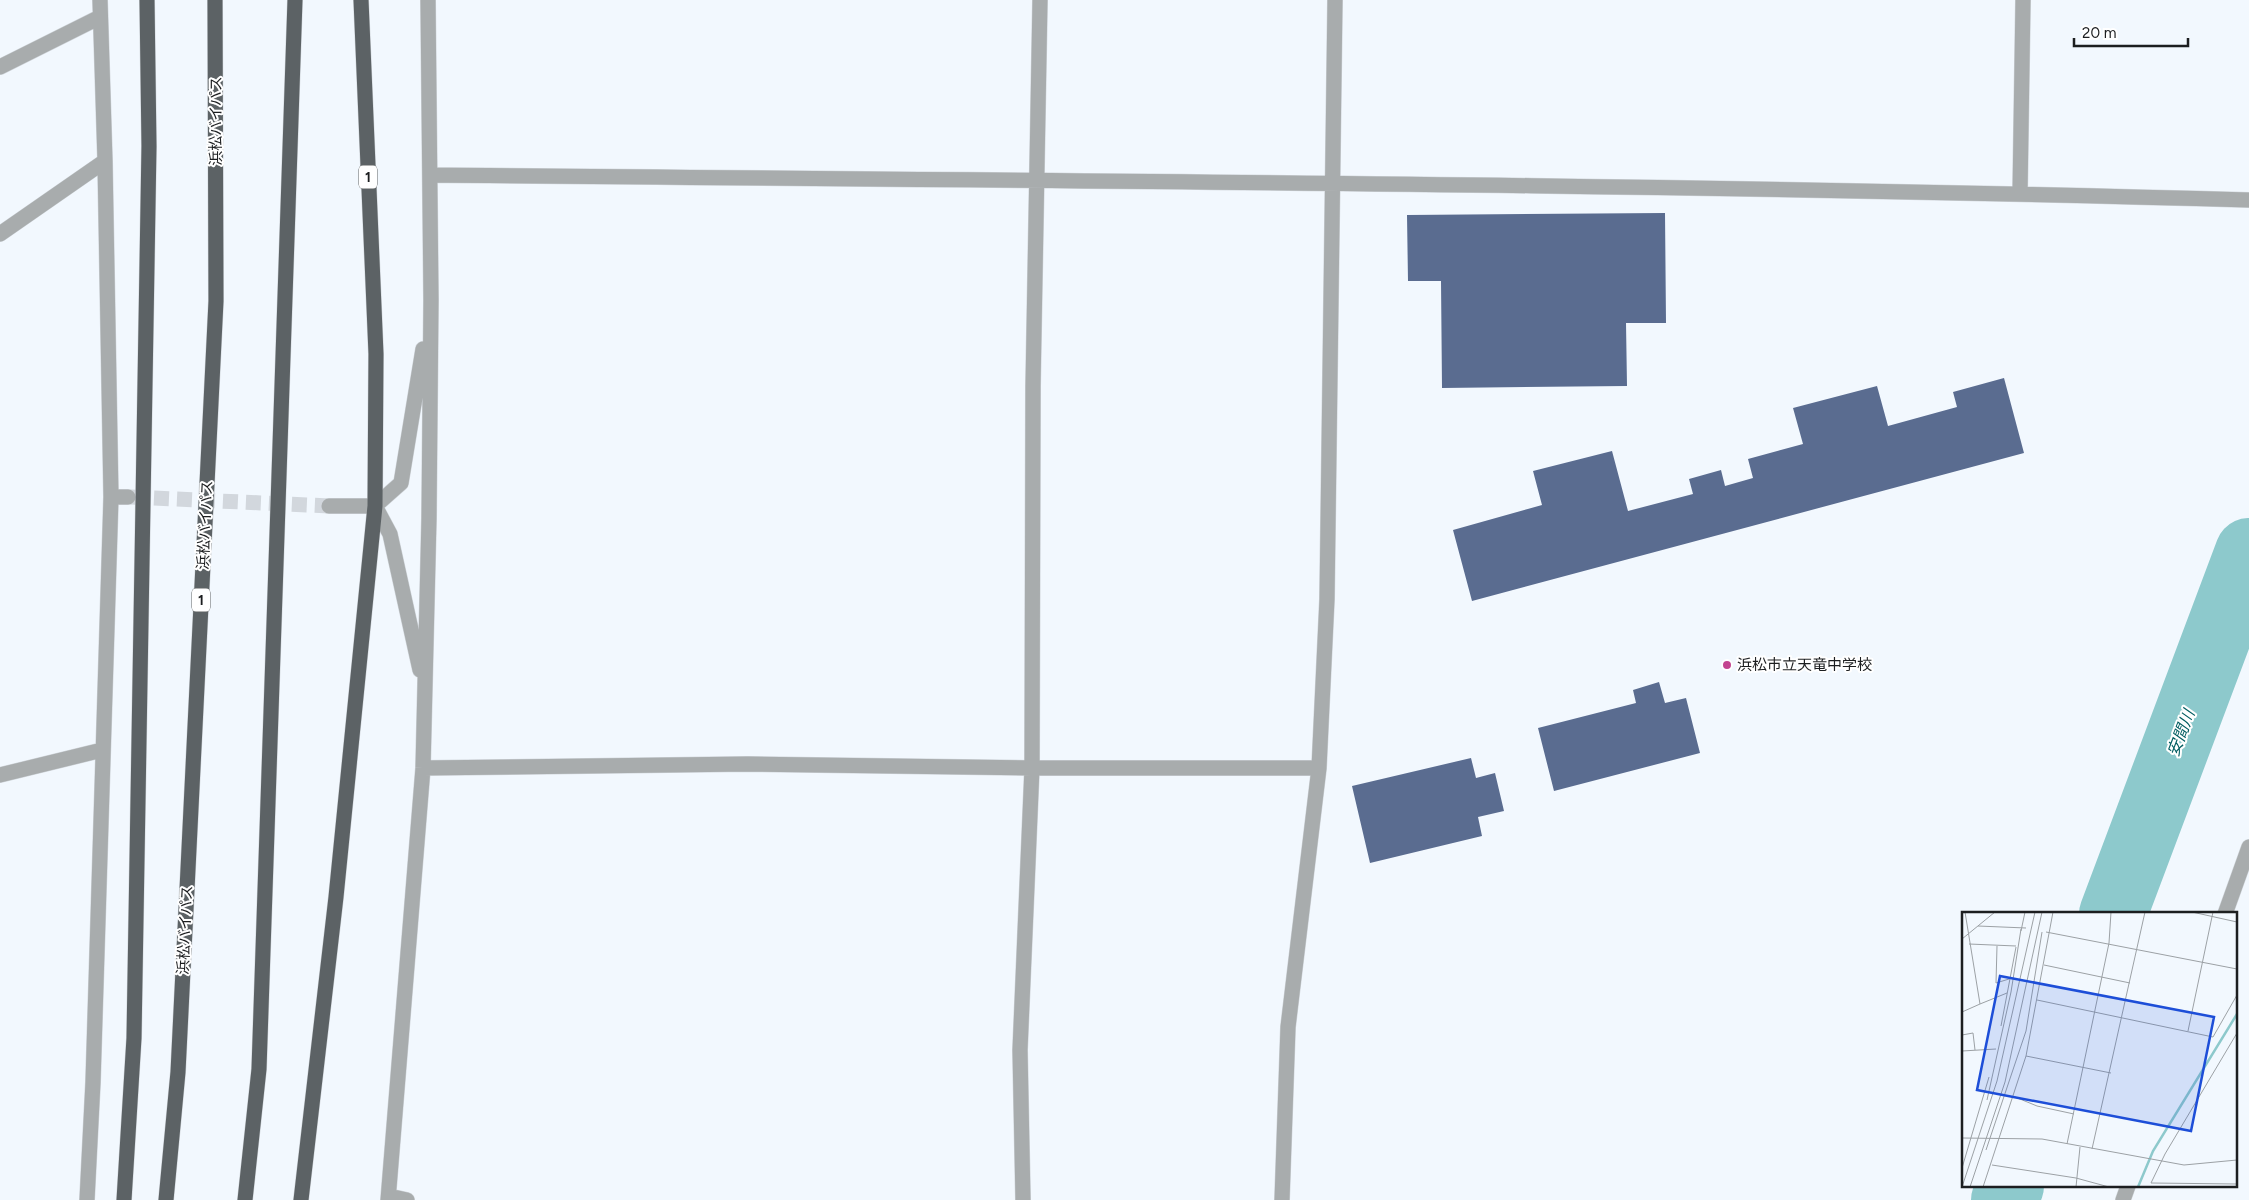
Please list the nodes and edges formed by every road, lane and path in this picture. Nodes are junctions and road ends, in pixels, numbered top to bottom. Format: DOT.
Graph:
graph roads {
  1 [pos="100,0"];
  2 [pos="147,0"];
  3 [pos="215,0"];
  4 [pos="295,0"];
  5 [pos="361,0"];
  6 [pos="428,0"];
  7 [pos="1040,0"];
  8 [pos="1335,0"];
  9 [pos="2023,0"];
  10 [pos="100,17"];
  11 [pos="0,67"];
  12 [pos="105,161"];
  13 [pos="431,175"];
  14 [pos="1038,180"];
  15 [pos="1334,184"];
  16 [pos="2020,194"];
  17 [pos="2249,200"];
  18 [pos="0,234"];
  19 [pos="431,300"];
  20 [pos="110,497"];
  21 [pos="128,497"];
  22 [pos="329,506"];
  23 [pos="375,506"];
  24 [pos="425,693"];
  25 [pos="102,750"];
  26 [pos="423,768"];
  27 [pos="1032,768"];
  28 [pos="1318,768"];
  29 [pos="0,775"];
  30 [pos="2249,847"];
  31 [pos="2226,912"];
  32 [pos="2127,1188"];
  33 [pos="389,1198"];
  34 [pos="87,1200"];
  35 [pos="124,1200"];
  36 [pos="166,1200"];
  37 [pos="245,1200"];
  38 [pos="301,1200"];
  39 [pos="407,1200"];
  40 [pos="1022,1200"];
  41 [pos="1282,1200"];
  42 [pos="2123,1200"];
  1 -- 10 [label="street"];
  2 -- 35 [label="highway"];
  3 -- 36 [label="highway, 浜松バイパス / 1"];
  4 -- 37 [label="highway"];
  5 -- 23 [label="highway, 1"];
  6 -- 13 [label="street"];
  7 -- 14 [label="street"];
  8 -- 15 [label="street"];
  9 -- 16 [label="street"];
  10 -- 11 [label="street"];
  10 -- 12 [label="street"];
  12 -- 18 [label="street"];
  12 -- 20 [label="street"];
  13 -- 14 [label="street"];
  13 -- 19 [label="street"];
  14 -- 15 [label="street"];
  14 -- 27 [label="street"];
  15 -- 16 [label="street"];
  15 -- 28 [label="street"];
  16 -- 17 [label="street"];
  19 -- 23 [label="street"];
  19 -- 24 [label="street"];
  20 -- 21 [label="street"];
  20 -- 25 [label="street"];
  22 -- 23 [label="street"];
  23 -- 24 [label="street"];
  23 -- 38 [label="highway"];
  24 -- 26 [label="street"];
  25 -- 29 [label="street"];
  25 -- 34 [label="street"];
  26 -- 27 [label="street"];
  26 -- 33 [label="street"];
  27 -- 28 [label="street"];
  27 -- 40 [label="street"];
  28 -- 41 [label="street"];
  30 -- 31 [label="street"];
  32 -- 42 [label="street"];
  33 -- 39 [label="street"];
}
